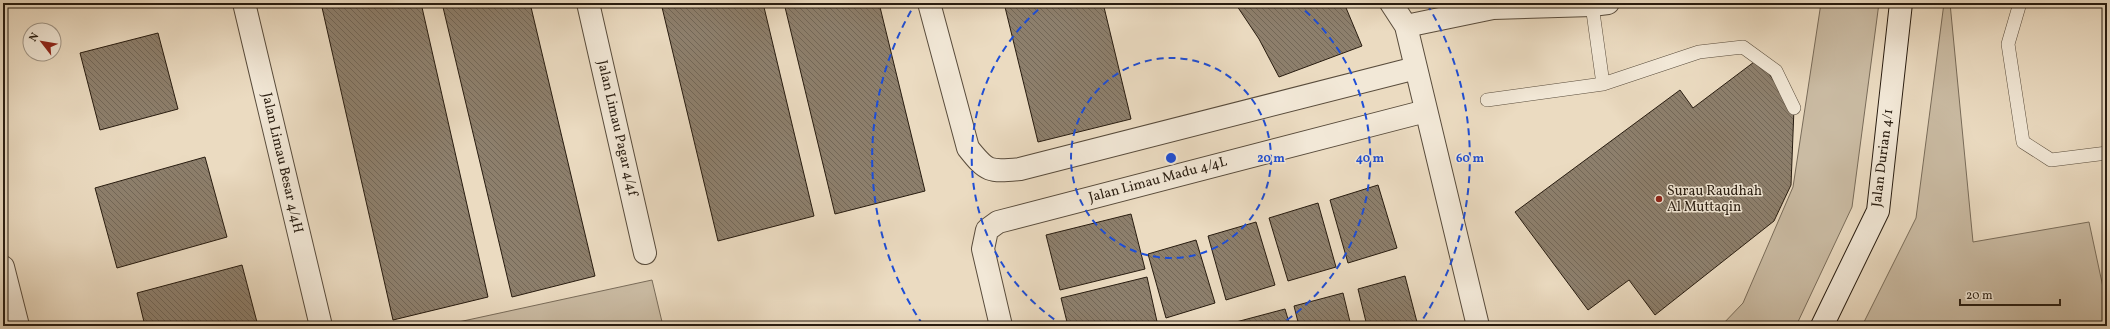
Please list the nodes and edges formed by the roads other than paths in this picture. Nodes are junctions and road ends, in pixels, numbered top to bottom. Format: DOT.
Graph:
graph roads {
  1 [pos="244,3"];
  2 [pos="588,3"];
  3 [pos="929,3"];
  4 [pos="1391,3"];
  5 [pos="1901,3"];
  6 [pos="2020,3"];
  7 [pos="1600,4"];
  8 [pos="1493,6"];
  9 [pos="1406,26"];
  10 [pos="1416,68"];
  11 [pos="1603,84"];
  12 [pos="1487,100"];
  13 [pos="1794,108"];
  14 [pos="1426,110"];
  15 [pos="2107,153"];
  16 [pos="645,253"];
  17 [pos="3,267"];
  18 [pos="320,322"];
  19 [pos="18,326"];
  20 [pos="1001,326"];
  21 [pos="1478,326"];
  22 [pos="1822,326"];
  1 -- 18 [label="street, Jalan Limau Besar 4/4H"];
  2 -- 16 [label="street, Jalan Limau Pagar 4/4f"];
  3 -- 10 [label="street"];
  4 -- 9 [label="street"];
  5 -- 22 [label="street, Jalan Durian 4/1"];
  6 -- 15 [label="lane"];
  7 -- 8 [label="street"];
  7 -- 11 [label="lane"];
  8 -- 9 [label="street"];
  9 -- 10 [label="street"];
  10 -- 14 [label="street"];
  11 -- 12 [label="lane"];
  11 -- 13 [label="lane"];
  14 -- 20 [label="street, Jalan Limau Madu 4/4L"];
  14 -- 21 [label="street"];
  17 -- 19 [label="street"];
}
